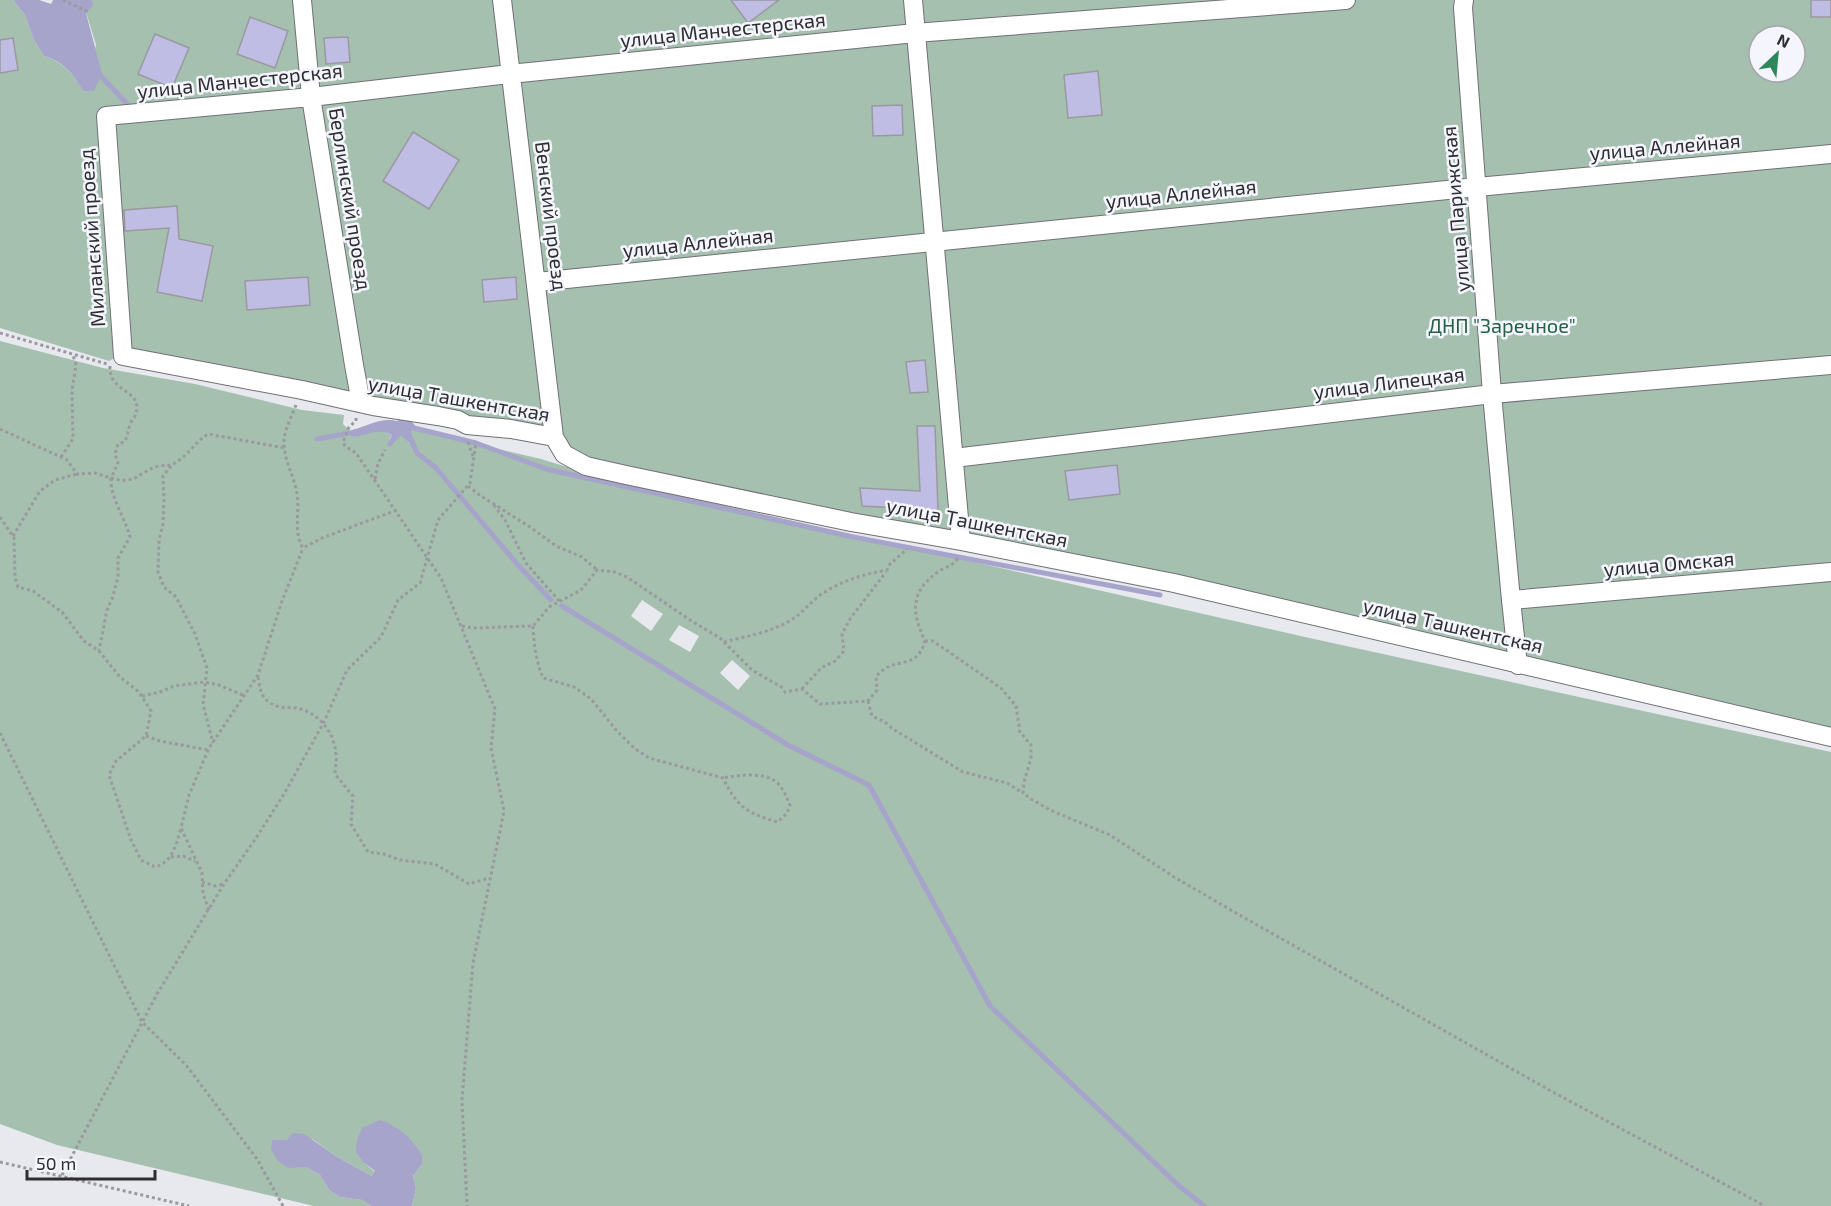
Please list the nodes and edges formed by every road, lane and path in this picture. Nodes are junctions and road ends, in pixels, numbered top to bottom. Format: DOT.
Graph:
graph roads {
  1 [pos="63,0"];
  2 [pos="302,0"];
  3 [pos="502,0"];
  4 [pos="913,0"];
  5 [pos="1346,0"];
  6 [pos="1464,0"];
  7 [pos="89,12"];
  8 [pos="915,33"];
  9 [pos="510,74"];
  10 [pos="311,97"];
  11 [pos="106,116"];
  12 [pos="1831,154"];
  13 [pos="1477,187"];
  14 [pos="936,242"];
  15 [pos="537,282"];
  16 [pos="0,333"];
  17 [pos="73,355"];
  18 [pos="117,360"];
  19 [pos="1831,364"];
  20 [pos="302,390"];
  21 [pos="1492,394"];
  22 [pos="359,403"];
  23 [pos="477,426"];
  24 [pos="0,429"];
  25 [pos="554,437"];
  26 [pos="469,445"];
  27 [pos="285,448"];
  28 [pos="385,450"];
  29 [pos="62,457"];
  30 [pos="474,457"];
  31 [pos="954,458"];
  32 [pos="172,465"];
  33 [pos="77,474"];
  34 [pos="111,478"];
  35 [pos="375,479"];
  36 [pos="468,486"];
  37 [pos="493,504"];
  38 [pos="397,510"];
  39 [pos="0,517"];
  40 [pos="13,536"];
  41 [pos="961,541"];
  42 [pos="303,548"];
  43 [pos="906,551"];
  44 [pos="428,556"];
  45 [pos="957,561"];
  46 [pos="597,570"];
  47 [pos="887,570"];
  48 [pos="1831,572"];
  49 [pos="1510,600"];
  50 [pos="560,602"];
  51 [pos="462,626"];
  52 [pos="533,626"];
  53 [pos="925,641"];
  54 [pos="724,642"];
  55 [pos="99,651"];
  56 [pos="1518,665"];
  57 [pos="258,675"];
  58 [pos="204,682"];
  59 [pos="802,689"];
  60 [pos="142,696"];
  61 [pos="245,696"];
  62 [pos="868,701"];
  63 [pos="324,722"];
  64 [pos="0,733"];
  65 [pos="146,736"];
  66 [pos="1831,737"];
  67 [pos="213,743"];
  68 [pos="208,750"];
  69 [pos="723,778"];
  70 [pos="1023,793"];
  71 [pos="181,828"];
  72 [pos="171,856"];
  73 [pos="195,861"];
  74 [pos="490,878"];
  75 [pos="202,882"];
  76 [pos="224,884"];
  77 [pos="208,910"];
  78 [pos="142,1022"];
  79 [pos="0,1162"];
  80 [pos="62,1175"];
  81 [pos="189,1206"];
  82 [pos="283,1206"];
  83 [pos="467,1206"];
  84 [pos="1765,1206"];
  1 -- 7 [label="path"];
  2 -- 10 [label="street, Берлинский проезд"];
  3 -- 9 [label="street, Венский проезд"];
  4 -- 8 [label="street"];
  5 -- 8 [label="street, улица Манчестерская"];
  6 -- 13 [label="street, улица Парижская"];
  8 -- 9 [label="street, улица Манчестерская"];
  8 -- 14 [label="street"];
  9 -- 10 [label="street, улица Манчестерская"];
  9 -- 15 [label="street, Венский проезд"];
  10 -- 11 [label="street, улица Манчестерская"];
  10 -- 22 [label="street, Берлинский проезд"];
  11 -- 18 [label="street, Миланский проезд"];
  12 -- 13 [label="street, улица Аллейная"];
  13 -- 14 [label="street, улица Аллейная"];
  13 -- 21 [label="street, улица Парижская"];
  14 -- 15 [label="street, улица Аллейная"];
  14 -- 31 [label="street"];
  15 -- 25 [label="street, Венский проезд"];
  16 -- 17 [label="path"];
  17 -- 18 [label="path"];
  17 -- 29 [label="path"];
  18 -- 20 [label="street, улица Ташкентская"];
  18 -- 34 [label="path"];
  19 -- 21 [label="street, улица Липецкая"];
  20 -- 22 [label="street, улица Ташкентская"];
  20 -- 27 [label="path"];
  21 -- 31 [label="street, улица Липецкая"];
  21 -- 49 [label="street, улица Парижская"];
  22 -- 23 [label="street, улица Ташкентская"];
  22 -- 35 [label="path"];
  23 -- 25 [label="street, улица Ташкентская"];
  23 -- 30 [label="path"];
  24 -- 29 [label="path"];
  25 -- 41 [label="street, улица Ташкентская"];
  26 -- 30 [label="path"];
  27 -- 32 [label="path"];
  27 -- 42 [label="path"];
  28 -- 35 [label="path"];
  29 -- 33 [label="path"];
  30 -- 36 [label="path"];
  31 -- 41 [label="street"];
  32 -- 34 [label="path"];
  32 -- 58 [label="path"];
  33 -- 34 [label="path"];
  33 -- 40 [label="path"];
  34 -- 55 [label="path"];
  35 -- 38 [label="path"];
  36 -- 37 [label="path"];
  36 -- 44 [label="path"];
  37 -- 46 [label="path"];
  37 -- 50 [label="path"];
  38 -- 42 [label="path"];
  38 -- 44 [label="path"];
  39 -- 40 [label="path"];
  40 -- 55 [label="path"];
  41 -- 56 [label="street, улица Ташкентская"];
  42 -- 57 [label="path"];
  43 -- 47 [label="path"];
  44 -- 51 [label="path"];
  44 -- 63 [label="path"];
  45 -- 53 [label="path"];
  46 -- 50 [label="path"];
  46 -- 54 [label="path"];
  47 -- 54 [label="path"];
  47 -- 59 [label="path"];
  48 -- 49 [label="street, улица Омская"];
  49 -- 56 [label="street, улица Парижская"];
  50 -- 52 [label="path"];
  51 -- 52 [label="path"];
  51 -- 74 [label="path"];
  52 -- 69 [label="path"];
  53 -- 62 [label="path"];
  53 -- 70 [label="path"];
  54 -- 59 [label="path"];
  55 -- 60 [label="path"];
  56 -- 66 [label="street, улица Ташкентская"];
  57 -- 61 [label="path"];
  57 -- 63 [label="path"];
  58 -- 60 [label="path"];
  58 -- 61 [label="path"];
  58 -- 67 [label="path"];
  59 -- 62 [label="path"];
  60 -- 65 [label="path"];
  61 -- 67 [label="path"];
  62 -- 70 [label="path"];
  63 -- 74 [label="path"];
  63 -- 76 [label="path"];
  64 -- 78 [label="path"];
  65 -- 68 [label="path"];
  65 -- 72 [label="path"];
  67 -- 68 [label="path"];
  68 -- 71 [label="path"];
  69 -- 69 [label="path"];
  70 -- 84 [label="path"];
  71 -- 72 [label="path"];
  71 -- 73 [label="path"];
  72 -- 73 [label="path"];
  73 -- 75 [label="path"];
  74 -- 83 [label="path"];
  75 -- 76 [label="path"];
  75 -- 77 [label="path"];
  76 -- 77 [label="path"];
  77 -- 78 [label="path"];
  78 -- 80 [label="path"];
  78 -- 82 [label="path"];
  79 -- 80 [label="path"];
  80 -- 81 [label="path"];
}
